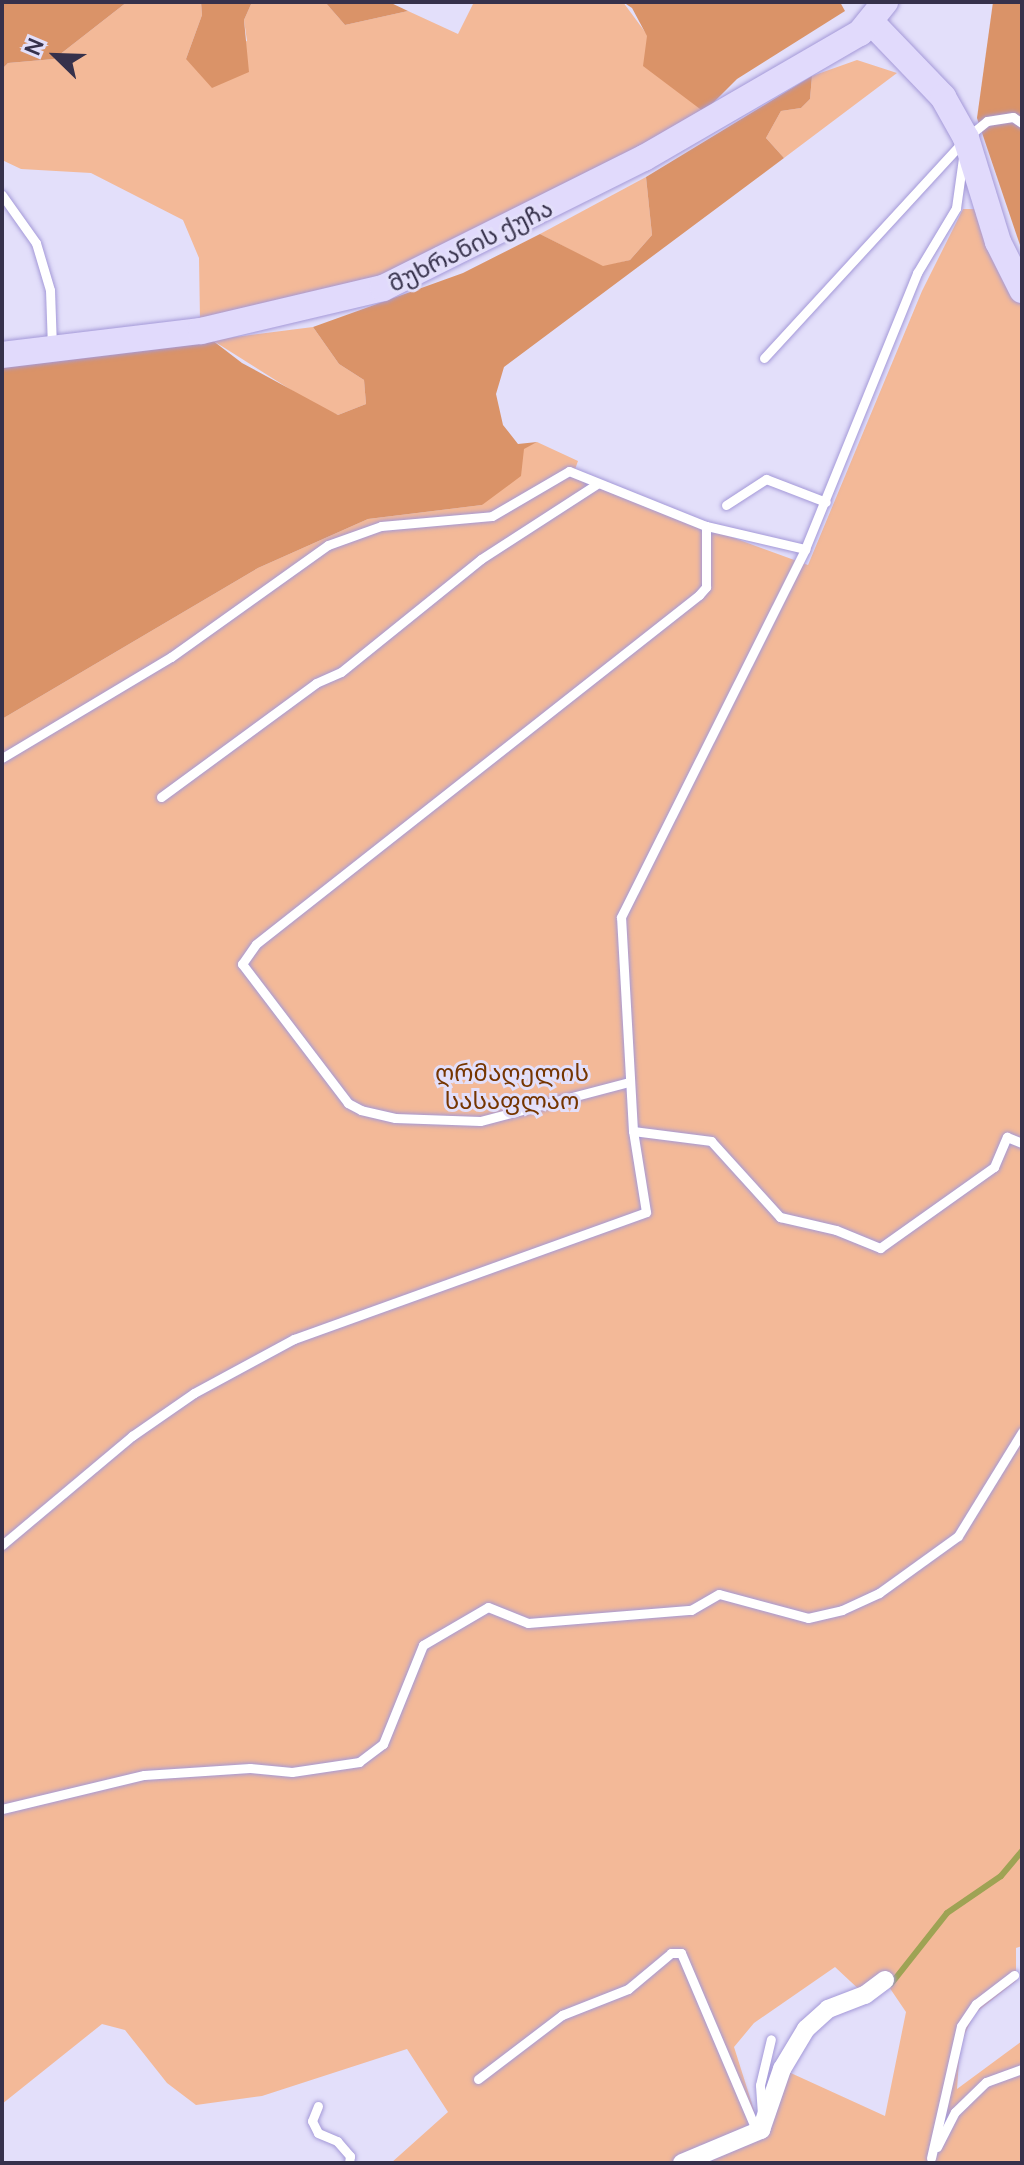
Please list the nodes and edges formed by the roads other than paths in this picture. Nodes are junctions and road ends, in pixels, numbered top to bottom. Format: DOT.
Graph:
graph roads {
  1 [pos="879,12"];
  2 [pos="1022,123"];
  3 [pos="966,138"];
  4 [pos="2,195"];
  5 [pos="1022,290"];
  6 [pos="52,349"];
  7 [pos="2,355"];
  8 [pos="764,358"];
  9 [pos="597,484"];
  10 [pos="826,502"];
  11 [pos="726,505"];
  12 [pos="706,526"];
  13 [pos="805,549"];
  14 [pos="2,758"];
  15 [pos="161,797"];
  16 [pos="629,1082"];
  17 [pos="633,1131"];
  18 [pos="1022,1143"];
  19 [pos="1022,1432"];
  20 [pos="2,1545"];
  21 [pos="2,1809"];
  22 [pos="1014,1975"];
  23 [pos="885,1980"];
  24 [pos="771,2039"];
  25 [pos="1022,2069"];
  26 [pos="478,2079"];
  27 [pos="318,2106"];
  28 [pos="760,2129"];
  29 [pos="930,2161"];
  30 [pos="349,2163"];
  31 [pos="682,2163"];
  1 -- 3 [label="street"];
  1 -- 6 [label="street, მუხრანის ქუჩა"];
  2 -- 3 [label="lane"];
  3 -- 5 [label="street"];
  3 -- 8 [label="lane"];
  3 -- 10 [label="lane"];
  4 -- 6 [label="lane"];
  6 -- 7 [label="street, მუხრანის ქუჩა"];
  9 -- 12 [label="lane"];
  9 -- 14 [label="lane"];
  9 -- 15 [label="lane"];
  10 -- 11 [label="lane"];
  10 -- 13 [label="lane"];
  12 -- 13 [label="lane"];
  12 -- 16 [label="lane"];
  13 -- 16 [label="lane"];
  16 -- 17 [label="lane"];
  17 -- 18 [label="lane"];
  17 -- 20 [label="lane"];
  19 -- 21 [label="lane"];
  22 -- 29 [label="lane"];
  23 -- 28 [label="street"];
  24 -- 28 [label="lane"];
  25 -- 29 [label="lane"];
  26 -- 28 [label="lane"];
  27 -- 30 [label="lane"];
  28 -- 31 [label="street"];
}
